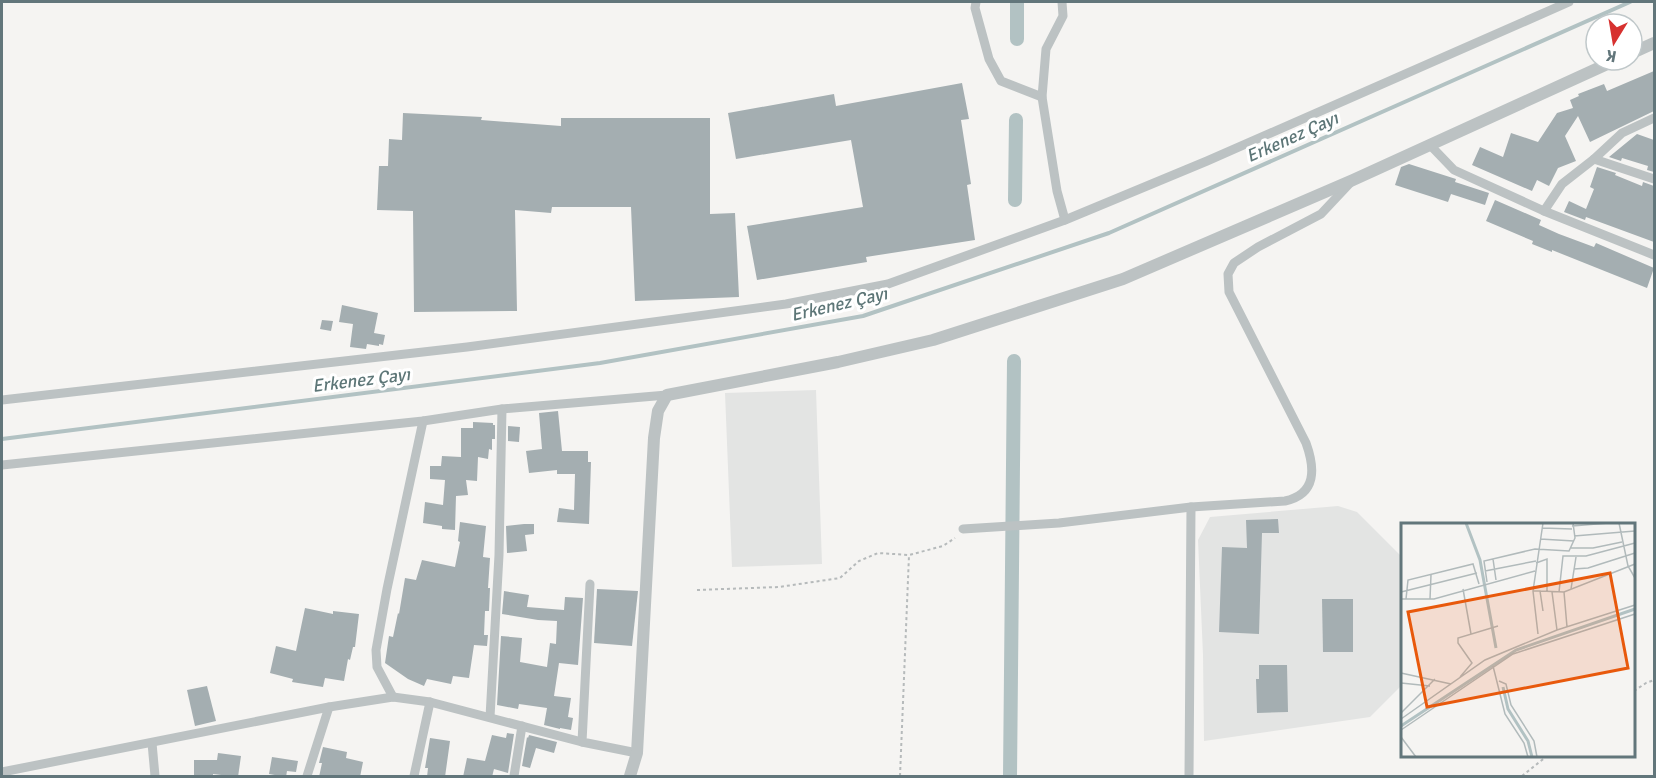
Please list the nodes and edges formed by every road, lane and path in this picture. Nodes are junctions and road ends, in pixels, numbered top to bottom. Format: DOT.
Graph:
graph roads {
  1 [pos="975,2"];
  2 [pos="1062,2"];
  3 [pos="1569,2"];
  4 [pos="1590,72"];
  5 [pos="1042,97"];
  6 [pos="1654,118"];
  7 [pos="1430,145"];
  8 [pos="1594,159"];
  9 [pos="1654,179"];
  10 [pos="1353,180"];
  11 [pos="1544,211"];
  12 [pos="1065,220"];
  13 [pos="1654,255"];
  14 [pos="667,395"];
  15 [pos="2,400"];
  16 [pos="502,410"];
  17 [pos="423,421"];
  18 [pos="2,465"];
  19 [pos="1191,507"];
  20 [pos="963,529"];
  21 [pos="909,555"];
  22 [pos="590,584"];
  23 [pos="698,590"];
  24 [pos="1654,680"];
  25 [pos="1635,690"];
  26 [pos="393,697"];
  27 [pos="430,702"];
  28 [pos="329,708"];
  29 [pos="490,717"];
  30 [pos="522,726"];
  31 [pos="582,742"];
  32 [pos="152,743"];
  33 [pos="637,753"];
  34 [pos="1546,757"];
  35 [pos="2,772"];
  36 [pos="155,777"];
  37 [pos="307,777"];
  38 [pos="414,777"];
  39 [pos="514,777"];
  40 [pos="630,777"];
  41 [pos="900,777"];
  42 [pos="1189,777"];
  43 [pos="1522,777"];
  1 -- 5 [label="street"];
  2 -- 5 [label="street"];
  3 -- 12 [label="street"];
  4 -- 7 [label="street"];
  5 -- 12 [label="street"];
  6 -- 8 [label="street"];
  7 -- 10 [label="street"];
  7 -- 11 [label="street"];
  8 -- 9 [label="street"];
  8 -- 11 [label="street"];
  10 -- 14 [label="street"];
  10 -- 19 [label="street"];
  11 -- 13 [label="street"];
  12 -- 15 [label="street"];
  14 -- 16 [label="street"];
  14 -- 33 [label="street"];
  16 -- 17 [label="street"];
  16 -- 29 [label="street"];
  17 -- 18 [label="street"];
  17 -- 26 [label="street"];
  19 -- 20 [label="street"];
  19 -- 42 [label="street"];
  20 -- 21 [label="path"];
  21 -- 23 [label="path"];
  21 -- 41 [label="path"];
  22 -- 31 [label="street"];
  24 -- 25 [label="path"];
  26 -- 27 [label="street"];
  26 -- 28 [label="street"];
  27 -- 29 [label="street"];
  27 -- 38 [label="street"];
  28 -- 32 [label="street"];
  28 -- 37 [label="street"];
  29 -- 30 [label="street"];
  30 -- 31 [label="street"];
  30 -- 39 [label="street"];
  31 -- 33 [label="street"];
  32 -- 35 [label="street"];
  32 -- 36 [label="street"];
  33 -- 40 [label="street"];
  34 -- 43 [label="path"];
}
